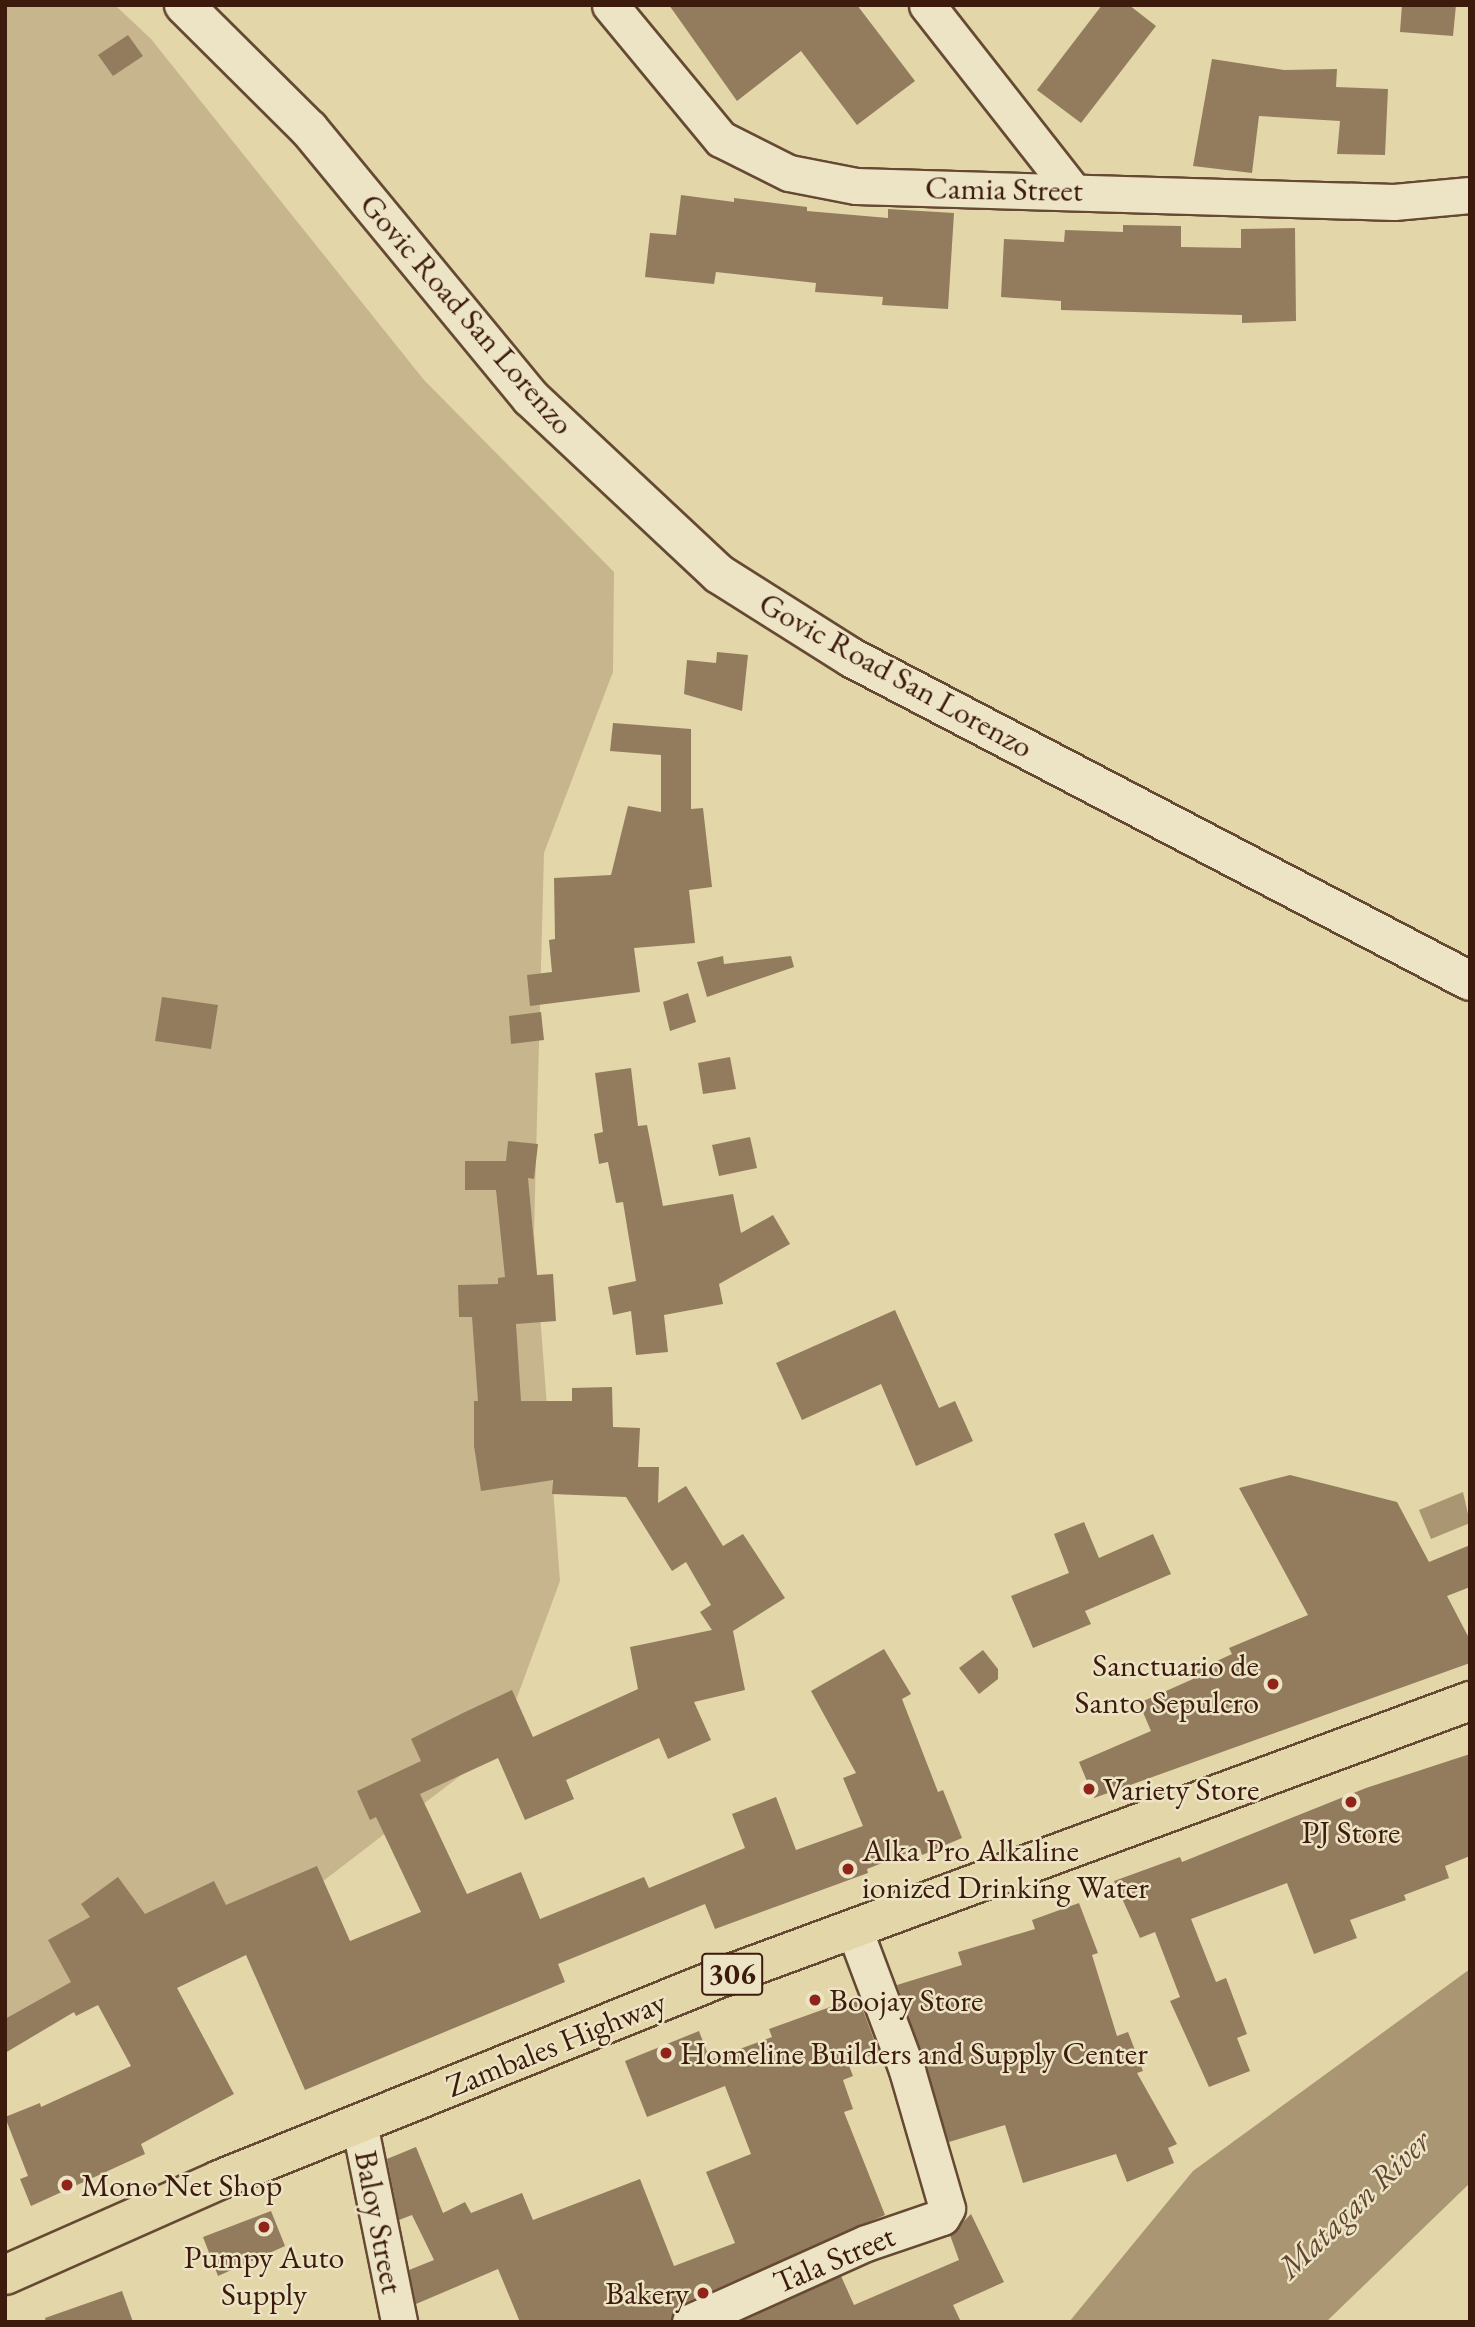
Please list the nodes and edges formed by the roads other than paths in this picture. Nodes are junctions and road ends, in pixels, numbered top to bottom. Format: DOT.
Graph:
graph roads {
  1 [pos="184,5"];
  2 [pos="611,5"];
  3 [pos="927,5"];
  4 [pos="1073,191"];
  5 [pos="1470,195"];
  6 [pos="1470,981"];
  7 [pos="1470,1701"];
  8 [pos="854,1929"];
  9 [pos="359,2123"];
  10 [pos="5,2275"];
  11 [pos="399,2322"];
  12 [pos="690,2322"];
  1 -- 6 [label="main road, Govic Road San Lorenzo"];
  2 -- 4 [label="street, Camia Street"];
  3 -- 4 [label="street"];
  4 -- 5 [label="street, Camia Street"];
  7 -- 8 [label="main road, Zambales Highway / 306"];
  8 -- 9 [label="main road, Zambales Highway / 306"];
  8 -- 12 [label="street, Tala Street"];
  9 -- 10 [label="main road, Zambales Highway / 306"];
  9 -- 11 [label="street, Baloy Street"];
}
